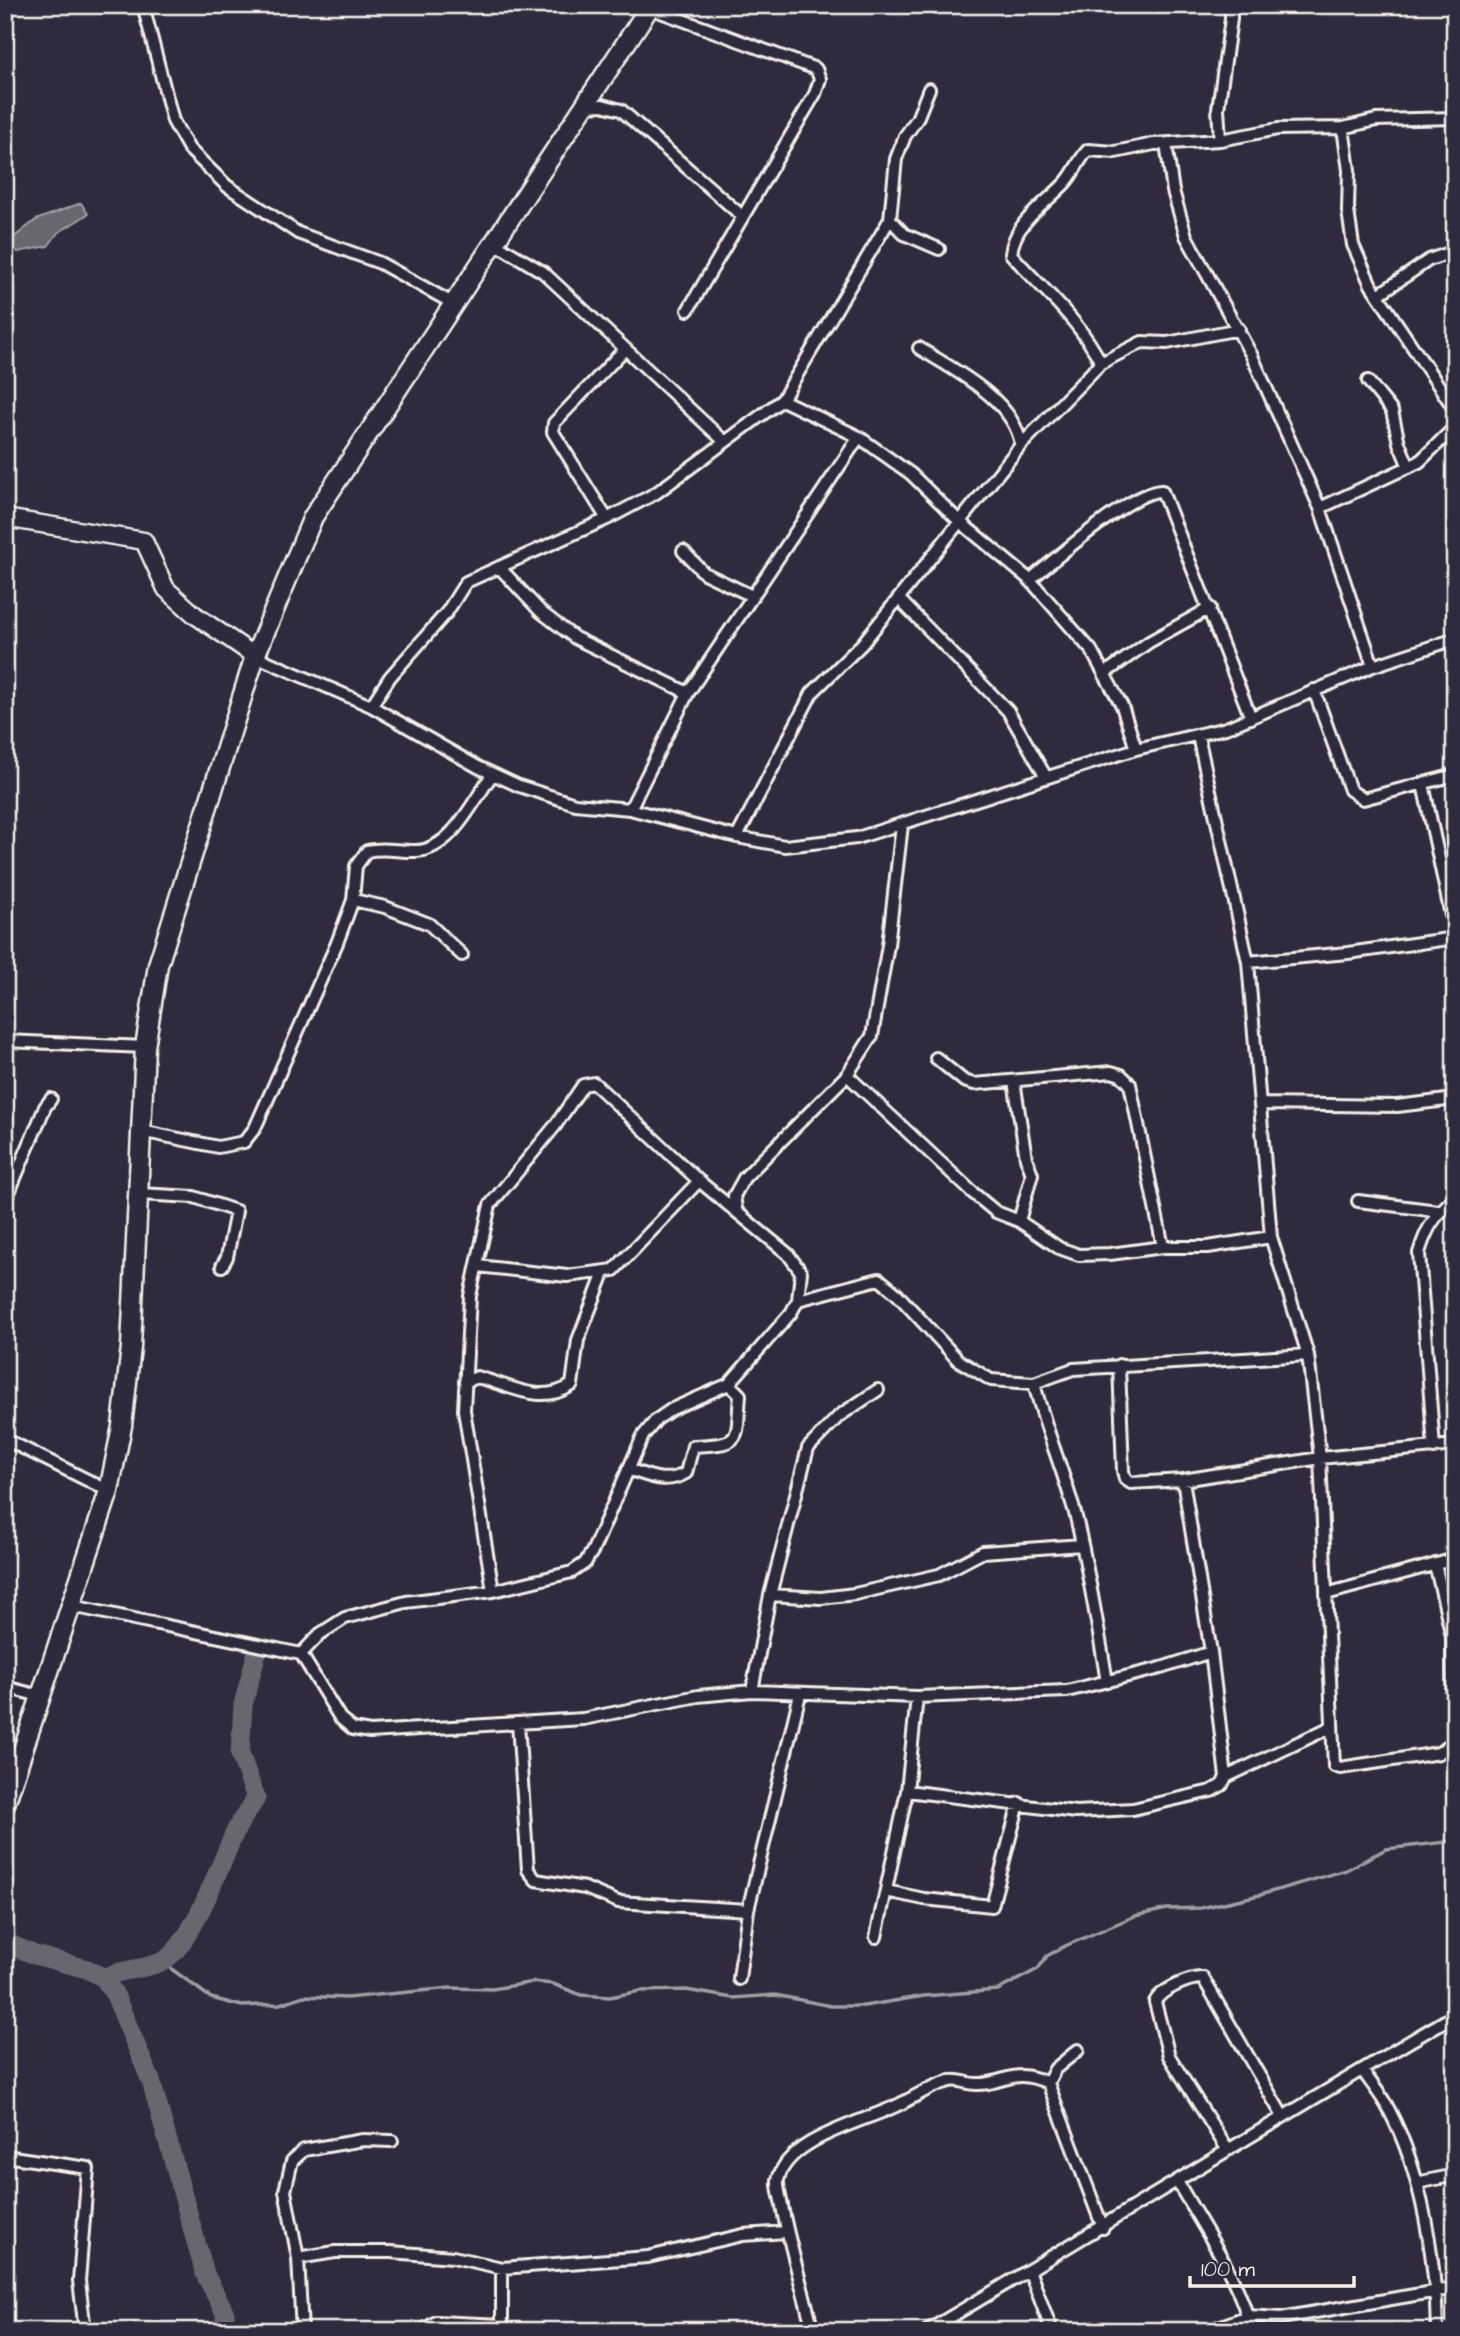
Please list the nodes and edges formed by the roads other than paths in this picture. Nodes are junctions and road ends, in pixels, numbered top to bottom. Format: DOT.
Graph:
graph roads {
  1 [pos="143,5"];
  2 [pos="1224,5"];
  3 [pos="651,7"];
  4 [pos="929,89"];
  5 [pos="587,106"];
  6 [pos="1455,118"];
  7 [pos="1343,128"];
  8 [pos="1220,140"];
  9 [pos="1166,144"];
  10 [pos="741,216"];
  11 [pos="890,219"];
  12 [pos="494,243"];
  13 [pos="939,249"];
  14 [pos="1455,251"];
  15 [pos="1378,295"];
  16 [pos="454,304"];
  17 [pos="688,310"];
  18 [pos="1239,329"];
  19 [pos="919,348"];
  20 [pos="624,350"];
  21 [pos="1101,363"];
  22 [pos="1368,380"];
  23 [pos="782,400"];
  24 [pos="1455,410"];
  25 [pos="1455,427"];
  26 [pos="859,438"];
  27 [pos="724,441"];
  28 [pos="1021,444"];
  29 [pos="1409,467"];
  30 [pos="1320,508"];
  31 [pos="5,518"];
  32 [pos="607,519"];
  33 [pos="959,521"];
  34 [pos="683,551"];
  35 [pos="499,567"];
  36 [pos="1030,580"];
  37 [pos="752,596"];
  38 [pos="899,599"];
  39 [pos="1210,608"];
  40 [pos="1455,639"];
  41 [pos="255,656"];
  42 [pos="1373,666"];
  43 [pos="1104,674"];
  44 [pos="1314,690"];
  45 [pos="688,692"];
  46 [pos="372,706"];
  47 [pos="1251,718"];
  48 [pos="1198,736"];
  49 [pos="1136,748"];
  50 [pos="492,775"];
  51 [pos="1455,775"];
  52 [pos="1046,777"];
  53 [pos="1423,784"];
  54 [pos="630,809"];
  55 [pos="902,825"];
  56 [pos="737,837"];
  57 [pos="352,900"];
  58 [pos="1455,936"];
  59 [pos="463,955"];
  60 [pos="1248,962"];
  61 [pos="5,1041"];
  62 [pos="145,1047"];
  63 [pos="936,1058"];
  64 [pos="847,1075"];
  65 [pos="1014,1082"];
  66 [pos="51,1099"];
  67 [pos="1455,1099"];
  68 [pos="1260,1104"];
  69 [pos="141,1131"];
  70 [pos="699,1181"];
  71 [pos="139,1194"];
  72 [pos="1358,1201"];
  73 [pos="5,1202"];
  74 [pos="1453,1202"];
  75 [pos="736,1208"];
  76 [pos="1438,1211"];
  77 [pos="1019,1221"];
  78 [pos="1271,1237"];
  79 [pos="1163,1247"];
  80 [pos="222,1266"];
  81 [pos="478,1266"];
  82 [pos="604,1273"];
  83 [pos="798,1300"];
  84 [pos="1308,1355"];
  85 [pos="1119,1365"];
  86 [pos="465,1382"];
  87 [pos="1034,1383"];
  88 [pos="729,1384"];
  89 [pos="878,1390"];
  90 [pos="5,1439"];
  91 [pos="1455,1445"];
  92 [pos="1434,1448"];
  93 [pos="1320,1458"];
  94 [pos="628,1469"];
  95 [pos="1183,1480"];
  96 [pos="108,1491"];
  97 [pos="1082,1545"];
  98 [pos="1455,1559"];
  99 [pos="1435,1564"];
  100 [pos="493,1591"];
  101 [pos="1326,1594"];
  102 [pos="770,1595"];
  103 [pos="72,1606"];
  104 [pos="1211,1652"];
  105 [pos="301,1654"];
  106 [pos="1107,1682"];
  107 [pos="5,1687"];
  108 [pos="752,1691"];
  109 [pos="800,1693"];
  110 [pos="40,1696"];
  111 [pos="917,1697"];
  112 [pos="518,1723"];
  113 [pos="1331,1727"];
  114 [pos="1226,1777"];
  115 [pos="906,1791"];
  116 [pos="1019,1803"];
  117 [pos="5,1804"];
  118 [pos="886,1891"];
  119 [pos="748,1910"];
  120 [pos="876,1937"];
  121 [pos="739,1979"];
  122 [pos="1455,2015"];
  123 [pos="1077,2049"];
  124 [pos="1362,2070"];
  125 [pos="1048,2083"];
  126 [pos="1282,2115"];
  127 [pos="392,2141"];
  128 [pos="1227,2149"];
  129 [pos="5,2156"];
  130 [pos="1455,2175"];
  131 [pos="1178,2183"];
  132 [pos="1417,2183"];
  133 [pos="1103,2228"];
  134 [pos="786,2232"];
  135 [pos="298,2258"];
  136 [pos="502,2267"];
  137 [pos="1029,2270"];
  138 [pos="1455,2288"];
  139 [pos="1437,2289"];
  140 [pos="1248,2316"];
  141 [pos="502,2328"];
  142 [pos="85,2331"];
  143 [pos="302,2331"];
  144 [pos="422,2331"];
  145 [pos="813,2331"];
  146 [pos="927,2331"];
  147 [pos="1052,2331"];
  148 [pos="1208,2331"];
  149 [pos="1251,2331"];
  150 [pos="1437,2331"];
  1 -- 16 [label="street"];
  2 -- 8 [label="street"];
  3 -- 5 [label="main road"];
  3 -- 10 [label="street"];
  4 -- 11 [label="street"];
  5 -- 10 [label="street"];
  5 -- 12 [label="main road"];
  6 -- 7 [label="street"];
  7 -- 8 [label="street"];
  7 -- 15 [label="street"];
  8 -- 9 [label="street"];
  9 -- 18 [label="street"];
  9 -- 21 [label="street"];
  10 -- 17 [label="street"];
  11 -- 13 [label="street"];
  11 -- 23 [label="street"];
  12 -- 16 [label="main road"];
  12 -- 20 [label="street"];
  14 -- 15 [label="street"];
  15 -- 24 [label="street"];
  16 -- 41 [label="main road"];
  18 -- 21 [label="street"];
  18 -- 30 [label="street"];
  19 -- 28 [label="street"];
  20 -- 27 [label="street"];
  20 -- 32 [label="street"];
  21 -- 28 [label="street"];
  22 -- 29 [label="street"];
  23 -- 26 [label="street"];
  23 -- 27 [label="street"];
  25 -- 29 [label="street"];
  26 -- 33 [label="street"];
  26 -- 37 [label="street"];
  27 -- 32 [label="street"];
  28 -- 33 [label="street"];
  29 -- 30 [label="street"];
  30 -- 42 [label="street"];
  31 -- 41 [label="street"];
  32 -- 35 [label="street"];
  33 -- 36 [label="street"];
  33 -- 38 [label="street"];
  34 -- 37 [label="street"];
  35 -- 45 [label="street"];
  35 -- 46 [label="street"];
  36 -- 39 [label="street"];
  36 -- 43 [label="street"];
  37 -- 45 [label="street"];
  38 -- 52 [label="street"];
  38 -- 56 [label="street"];
  39 -- 43 [label="street"];
  39 -- 47 [label="street"];
  40 -- 42 [label="street"];
  41 -- 46 [label="street"];
  41 -- 62 [label="main road"];
  42 -- 44 [label="street"];
  43 -- 49 [label="street"];
  44 -- 47 [label="street"];
  44 -- 53 [label="street"];
  45 -- 54 [label="street"];
  46 -- 50 [label="street"];
  47 -- 48 [label="street"];
  48 -- 49 [label="street"];
  48 -- 60 [label="street"];
  49 -- 52 [label="street"];
  50 -- 54 [label="street"];
  50 -- 57 [label="street"];
  51 -- 53 [label="street"];
  52 -- 55 [label="street"];
  53 -- 58 [label="street"];
  54 -- 56 [label="street"];
  55 -- 56 [label="street"];
  55 -- 64 [label="street"];
  57 -- 59 [label="street"];
  57 -- 69 [label="street"];
  58 -- 60 [label="street"];
  60 -- 68 [label="street"];
  61 -- 62 [label="street"];
  62 -- 69 [label="main road"];
  63 -- 65 [label="street"];
  64 -- 75 [label="street"];
  64 -- 77 [label="street"];
  65 -- 77 [label="street"];
  65 -- 79 [label="street"];
  66 -- 73 [label="street"];
  67 -- 68 [label="street"];
  68 -- 78 [label="street"];
  69 -- 71 [label="main road"];
  70 -- 75 [label="street"];
  70 -- 81 [label="street"];
  70 -- 82 [label="street"];
  71 -- 80 [label="street"];
  71 -- 96 [label="main road"];
  72 -- 76 [label="street"];
  74 -- 76 [label="street"];
  75 -- 83 [label="street"];
  76 -- 92 [label="street"];
  77 -- 79 [label="street"];
  78 -- 79 [label="street"];
  78 -- 84 [label="street"];
  81 -- 82 [label="street"];
  81 -- 86 [label="street"];
  82 -- 86 [label="street"];
  83 -- 87 [label="street"];
  83 -- 88 [label="street"];
  84 -- 85 [label="street"];
  84 -- 93 [label="street"];
  85 -- 87 [label="street"];
  85 -- 95 [label="street"];
  86 -- 100 [label="street"];
  87 -- 97 [label="street"];
  88 -- 94 [label="street"];
  88 -- 94 [label="street"];
  89 -- 102 [label="street"];
  90 -- 96 [label="street"];
  91 -- 92 [label="street"];
  92 -- 93 [label="street"];
  93 -- 95 [label="street"];
  93 -- 101 [label="street"];
  94 -- 100 [label="street"];
  95 -- 104 [label="street"];
  96 -- 103 [label="main road"];
  97 -- 102 [label="street"];
  97 -- 106 [label="street"];
  98 -- 99 [label="street"];
  99 -- 101 [label="street"];
  99 -- 113 [label="street"];
  100 -- 105 [label="street"];
  101 -- 113 [label="street"];
  102 -- 108 [label="street"];
  103 -- 105 [label="street"];
  103 -- 110 [label="main road"];
  104 -- 106 [label="street"];
  104 -- 114 [label="street"];
  105 -- 112 [label="street"];
  106 -- 111 [label="street"];
  107 -- 110 [label="street"];
  108 -- 109 [label="street"];
  108 -- 112 [label="street"];
  109 -- 111 [label="street"];
  109 -- 119 [label="street"];
  110 -- 117 [label="main road"];
  111 -- 115 [label="street"];
  112 -- 119 [label="street"];
  113 -- 114 [label="street"];
  114 -- 116 [label="street"];
  115 -- 116 [label="street"];
  115 -- 118 [label="street"];
  116 -- 118 [label="street"];
  118 -- 120 [label="street"];
  119 -- 121 [label="street"];
  122 -- 124 [label="street"];
  123 -- 125 [label="street"];
  124 -- 126 [label="street"];
  124 -- 132 [label="street"];
  125 -- 133 [label="street"];
  125 -- 134 [label="street"];
  126 -- 128 [label="street"];
  126 -- 128 [label="street"];
  127 -- 135 [label="street"];
  128 -- 131 [label="street"];
  129 -- 142 [label="street"];
  130 -- 132 [label="street"];
  131 -- 133 [label="street"];
  131 -- 140 [label="street"];
  132 -- 139 [label="street"];
  133 -- 137 [label="street"];
  134 -- 136 [label="street"];
  134 -- 145 [label="street"];
  135 -- 136 [label="street"];
  135 -- 143 [label="street"];
  136 -- 141 [label="street"];
  137 -- 146 [label="street"];
  137 -- 147 [label="street"];
  138 -- 139 [label="street"];
  139 -- 140 [label="street"];
  139 -- 150 [label="street"];
  140 -- 148 [label="street"];
  140 -- 149 [label="street"];
  141 -- 144 [label="street"];
}
